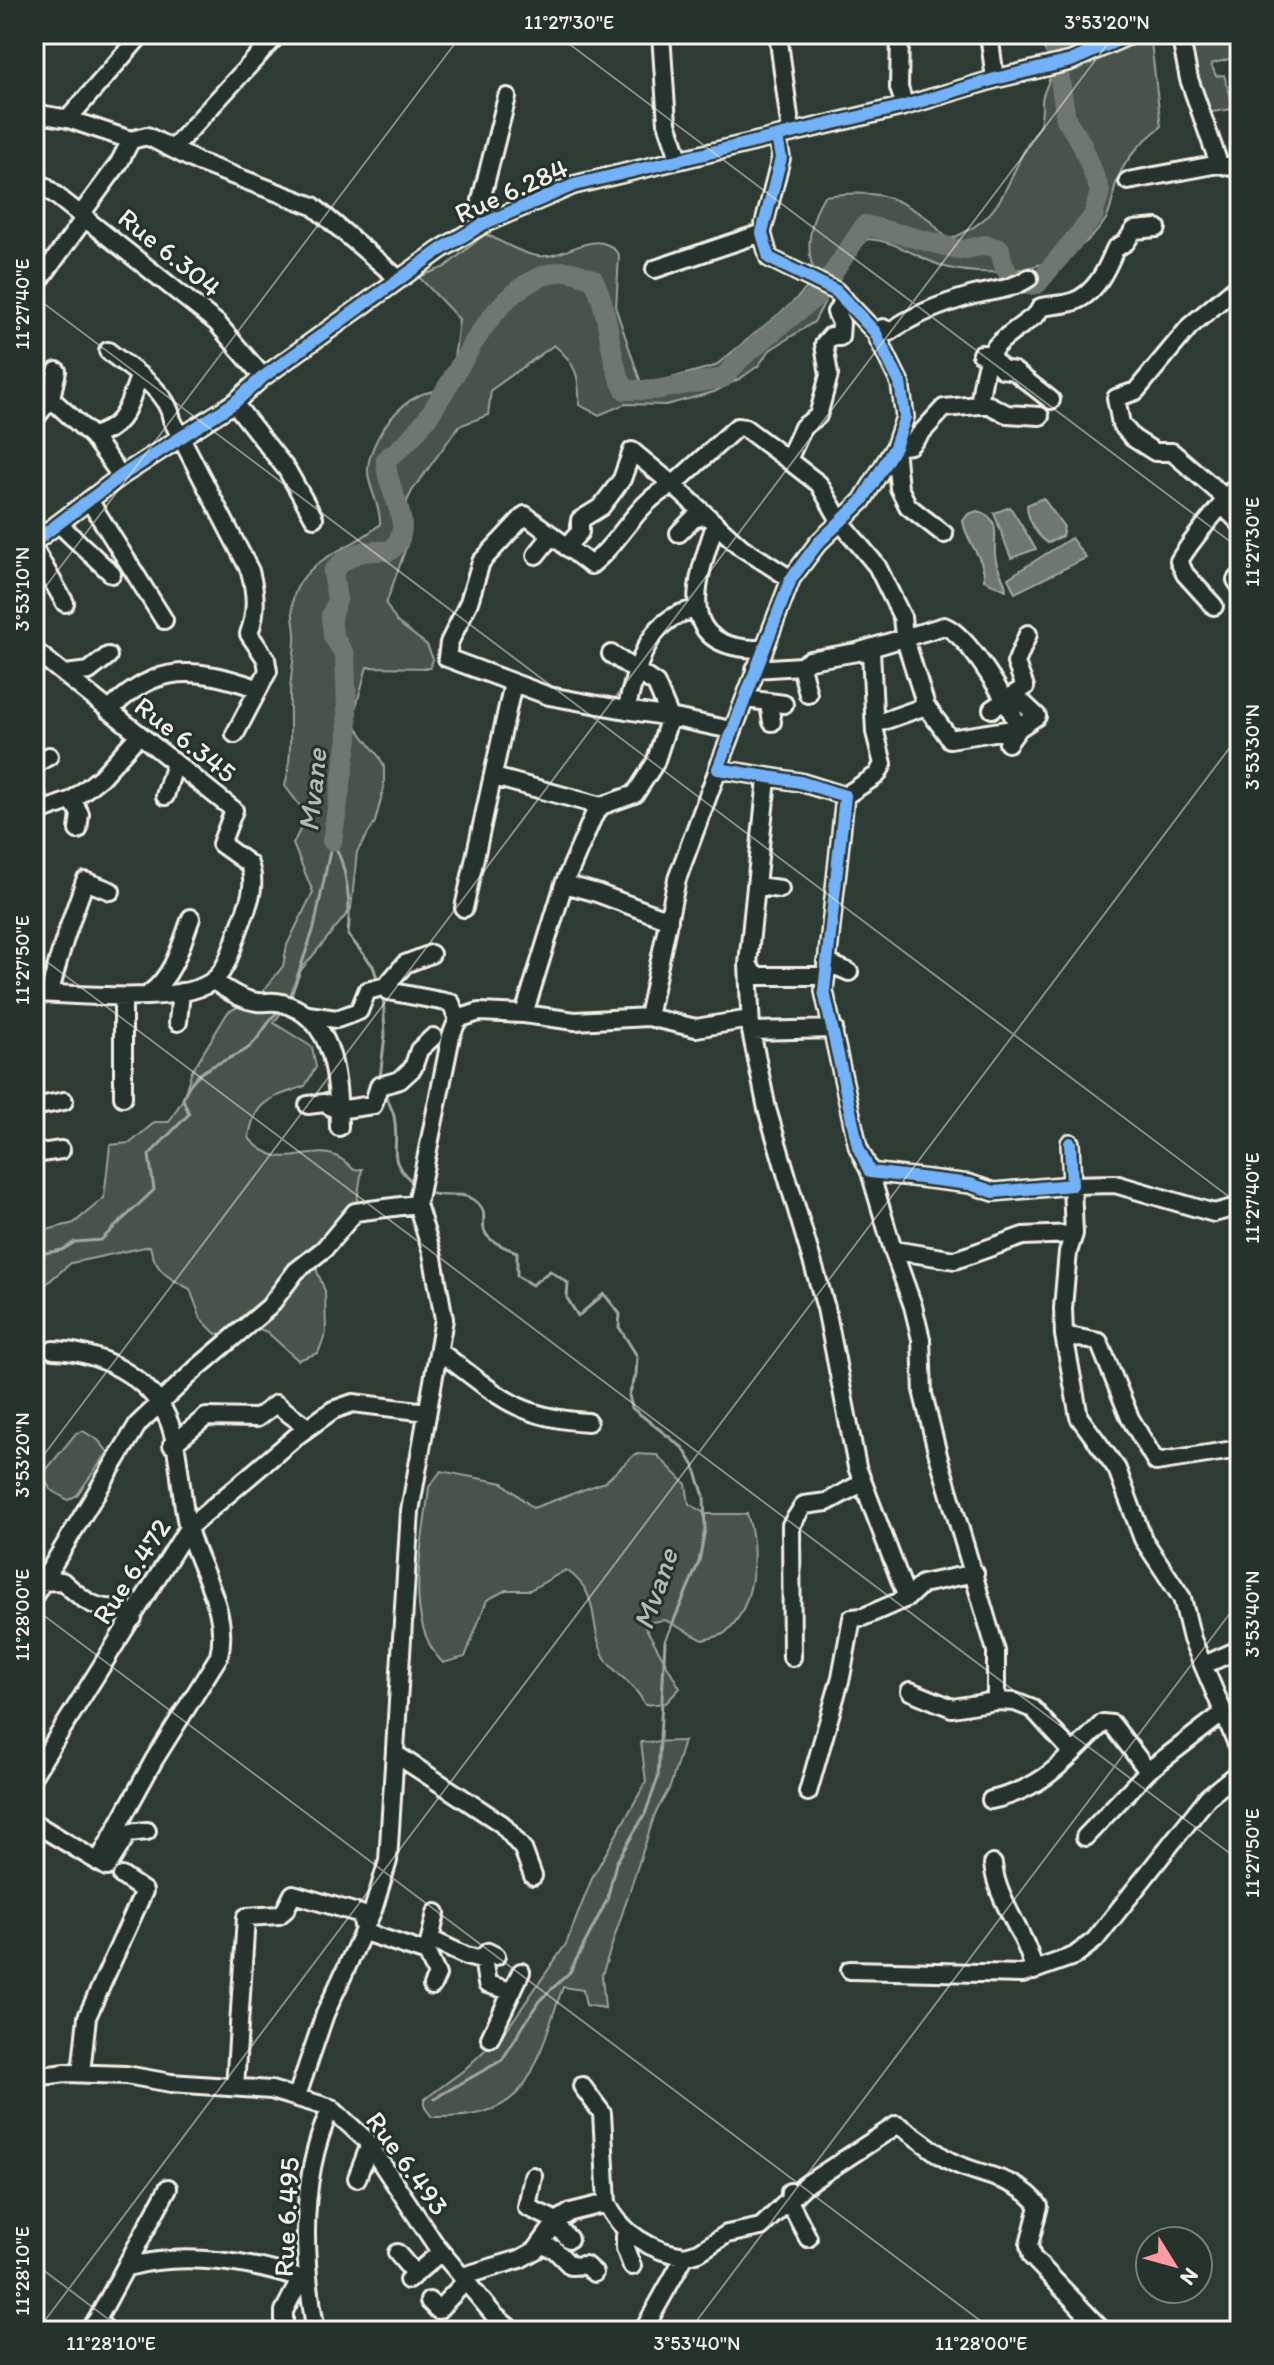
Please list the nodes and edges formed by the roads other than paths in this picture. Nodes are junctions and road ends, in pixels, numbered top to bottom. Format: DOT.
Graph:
graph roads {
  1 [pos="142,34"];
  2 [pos="278,34"];
  3 [pos="661,34"];
  4 [pos="778,34"];
  5 [pos="900,34"];
  6 [pos="989,34"];
  7 [pos="1132,34"];
  8 [pos="1180,34"];
  9 [pos="995,79"];
  10 [pos="507,97"];
  11 [pos="905,106"];
  12 [pos="34,113"];
  13 [pos="68,119"];
  14 [pos="784,134"];
  15 [pos="131,140"];
  16 [pos="174,147"];
  17 [pos="1240,152"];
  18 [pos="679,158"];
  19 [pos="1240,161"];
  20 [pos="1219,164"];
  21 [pos="1240,169"];
  22 [pos="34,178"];
  23 [pos="1128,181"];
  24 [pos="84,214"];
  25 [pos="483,224"];
  26 [pos="1157,228"];
  27 [pos="762,233"];
  28 [pos="655,269"];
  29 [pos="1029,278"];
  30 [pos="399,279"];
  31 [pos="1240,284"];
  32 [pos="34,288"];
  33 [pos="834,291"];
  34 [pos="875,332"];
  35 [pos="108,351"];
  36 [pos="984,354"];
  37 [pos="57,371"];
  38 [pos="139,377"];
  39 [pos="263,377"];
  40 [pos="38,387"];
  41 [pos="51,398"];
  42 [pos="1051,400"];
  43 [pos="234,403"];
  44 [pos="979,405"];
  45 [pos="1040,416"];
  46 [pos="34,420"];
  47 [pos="92,436"];
  48 [pos="180,436"];
  49 [pos="895,447"];
  50 [pos="788,460"];
  51 [pos="121,476"];
  52 [pos="673,485"];
  53 [pos="1233,492"];
  54 [pos="89,500"];
  55 [pos="702,515"];
  56 [pos="314,518"];
  57 [pos="1240,523"];
  58 [pos="59,524"];
  59 [pos="842,524"];
  60 [pos="679,533"];
  61 [pos="944,534"];
  62 [pos="552,535"];
  63 [pos="34,542"];
  64 [pos="566,547"];
  65 [pos="34,549"];
  66 [pos="536,555"];
  67 [pos="112,574"];
  68 [pos="791,579"];
  69 [pos="65,603"];
  70 [pos="1214,606"];
  71 [pos="695,610"];
  72 [pos="164,620"];
  73 [pos="1028,634"];
  74 [pos="904,636"];
  75 [pos="763,649"];
  76 [pos="34,650"];
  77 [pos="857,652"];
  78 [pos="611,654"];
  79 [pos="108,656"];
  80 [pos="801,666"];
  81 [pos="755,669"];
  82 [pos="639,670"];
  83 [pos="65,674"];
  84 [pos="513,683"];
  85 [pos="257,688"];
  86 [pos="808,694"];
  87 [pos="746,699"];
  88 [pos="926,706"];
  89 [pos="1003,707"];
  90 [pos="626,710"];
  91 [pos="109,711"];
  92 [pos="670,717"];
  93 [pos="772,722"];
  94 [pos="875,724"];
  95 [pos="1019,728"];
  96 [pos="731,730"];
  97 [pos="235,734"];
  98 [pos="139,735"];
  99 [pos="1008,743"];
  100 [pos="49,756"];
  101 [pos="175,763"];
  102 [pos="34,765"];
  103 [pos="718,769"];
  104 [pos="494,777"];
  105 [pos="767,779"];
  106 [pos="34,789"];
  107 [pos="165,796"];
  108 [pos="845,796"];
  109 [pos="72,800"];
  110 [pos="601,806"];
  111 [pos="34,814"];
  112 [pos="78,830"];
  113 [pos="564,884"];
  114 [pos="757,886"];
  115 [pos="780,889"];
  116 [pos="111,891"];
  117 [pos="464,908"];
  118 [pos="191,918"];
  119 [pos="669,920"];
  120 [pos="431,954"];
  121 [pos="748,964"];
  122 [pos="825,969"];
  123 [pos="849,972"];
  124 [pos="213,981"];
  125 [pos="386,986"];
  126 [pos="181,992"];
  127 [pos="42,993"];
  128 [pos="150,993"];
  129 [pos="123,998"];
  130 [pos="328,1003"];
  131 [pos="455,1004"];
  132 [pos="310,1014"];
  133 [pos="524,1014"];
  134 [pos="648,1017"];
  135 [pos="178,1022"];
  136 [pos="750,1025"];
  137 [pos="834,1029"];
  138 [pos="433,1037"];
  139 [pos="123,1097"];
  140 [pos="64,1101"];
  141 [pos="308,1105"];
  142 [pos="34,1107"];
  143 [pos="338,1118"];
  144 [pos="1070,1143"];
  145 [pos="61,1150"];
  146 [pos="34,1154"];
  147 [pos="870,1172"];
  148 [pos="1072,1185"];
  149 [pos="417,1204"];
  150 [pos="1240,1206"];
  151 [pos="1074,1234"];
  152 [pos="893,1250"];
  153 [pos="1064,1335"];
  154 [pos="53,1350"];
  155 [pos="440,1352"];
  156 [pos="155,1409"];
  157 [pos="427,1412"];
  158 [pos="588,1422"];
  159 [pos="299,1436"];
  160 [pos="172,1445"];
  161 [pos="1240,1449"];
  162 [pos="862,1483"];
  163 [pos="188,1528"];
  164 [pos="975,1573"];
  165 [pos="39,1581"];
  166 [pos="34,1596"];
  167 [pos="907,1598"];
  168 [pos="133,1618"];
  169 [pos="1240,1649"];
  170 [pos="792,1657"];
  171 [pos="1204,1665"];
  172 [pos="910,1691"];
  173 [pos="996,1701"];
  174 [pos="1223,1713"];
  175 [pos="1240,1751"];
  176 [pos="1072,1752"];
  177 [pos="397,1755"];
  178 [pos="1148,1771"];
  179 [pos="1240,1771"];
  180 [pos="34,1774"];
  181 [pos="808,1792"];
  182 [pos="991,1800"];
  183 [pos="34,1823"];
  184 [pos="147,1831"];
  185 [pos="1085,1837"];
  186 [pos="102,1864"];
  187 [pos="993,1864"];
  188 [pos="533,1876"];
  189 [pos="436,1913"];
  190 [pos="364,1932"];
  191 [pos="429,1946"];
  192 [pos="850,1970"];
  193 [pos="1034,1971"];
  194 [pos="521,1972"];
  195 [pos="432,1986"];
  196 [pos="511,1991"];
  197 [pos="490,2038"];
  198 [pos="81,2073"];
  199 [pos="35,2082"];
  200 [pos="582,2086"];
  201 [pos="235,2087"];
  202 [pos="297,2096"];
  203 [pos="331,2108"];
  204 [pos="369,2147"];
  205 [pos="533,2176"];
  206 [pos="357,2178"];
  207 [pos="168,2188"];
  208 [pos="789,2194"];
  209 [pos="607,2203"];
  210 [pos="556,2223"];
  211 [pos="629,2233"];
  212 [pos="808,2238"];
  213 [pos="569,2239"];
  214 [pos="541,2245"];
  215 [pos="441,2252"];
  216 [pos="397,2253"];
  217 [pos="685,2256"];
  218 [pos="632,2266"];
  219 [pos="127,2267"];
  220 [pos="594,2273"];
  221 [pos="465,2278"];
  222 [pos="307,2281"];
  223 [pos="429,2301"];
  224 [pos="97,2327"];
  225 [pos="284,2331"];
  226 [pos="316,2331"];
  227 [pos="513,2331"];
  228 [pos="643,2331"];
  229 [pos="1103,2331"];
  1 -- 13 [label="street"];
  2 -- 16 [label="street"];
  3 -- 18 [label="street"];
  4 -- 14 [label="street"];
  5 -- 11 [label="street"];
  6 -- 9 [label="street"];
  7 -- 9 [label="street, Rue 6.284"];
  8 -- 20 [label="street"];
  9 -- 11 [label="street, Rue 6.284"];
  10 -- 25 [label="street"];
  11 -- 14 [label="street, Rue 6.284"];
  12 -- 13 [label="street"];
  13 -- 15 [label="street"];
  14 -- 18 [label="street, Rue 6.284"];
  14 -- 27 [label="street"];
  15 -- 16 [label="street"];
  15 -- 24 [label="street"];
  16 -- 30 [label="street"];
  17 -- 19 [label="street"];
  18 -- 25 [label="street, Rue 6.284"];
  20 -- 21 [label="street"];
  20 -- 23 [label="street"];
  22 -- 24 [label="street, Rue 6.304"];
  24 -- 32 [label="street"];
  24 -- 39 [label="street, Rue 6.304"];
  25 -- 30 [label="street, Rue 6.284"];
  26 -- 36 [label="street"];
  27 -- 28 [label="street"];
  27 -- 33 [label="street"];
  29 -- 34 [label="street"];
  30 -- 39 [label="street, Rue 6.284"];
  31 -- 53 [label="street"];
  33 -- 34 [label="street"];
  33 -- 50 [label="street"];
  34 -- 49 [label="street"];
  35 -- 38 [label="street"];
  36 -- 42 [label="street"];
  36 -- 44 [label="street"];
  37 -- 41 [label="street"];
  38 -- 47 [label="street"];
  38 -- 48 [label="street"];
  39 -- 43 [label="street, Rue 6.284"];
  40 -- 41 [label="street"];
  41 -- 46 [label="street"];
  41 -- 47 [label="street"];
  43 -- 48 [label="street, Rue 6.284"];
  43 -- 56 [label="street"];
  44 -- 45 [label="street"];
  44 -- 49 [label="street"];
  47 -- 51 [label="street"];
  48 -- 51 [label="street, Rue 6.284"];
  48 -- 85 [label="street"];
  49 -- 59 [label="street"];
  49 -- 61 [label="street"];
  50 -- 52 [label="street"];
  50 -- 59 [label="street"];
  51 -- 54 [label="street, Rue 6.284"];
  52 -- 55 [label="street"];
  52 -- 64 [label="street"];
  52 -- 64 [label="street"];
  53 -- 57 [label="street"];
  53 -- 70 [label="street"];
  54 -- 58 [label="street, Rue 6.284"];
  54 -- 72 [label="street"];
  55 -- 60 [label="street"];
  55 -- 68 [label="street"];
  55 -- 71 [label="street"];
  58 -- 63 [label="street, Rue 6.284"];
  58 -- 67 [label="street"];
  59 -- 68 [label="street"];
  59 -- 74 [label="street"];
  62 -- 64 [label="street"];
  62 -- 66 [label="street"];
  62 -- 84 [label="street"];
  65 -- 69 [label="street"];
  68 -- 75 [label="street"];
  71 -- 75 [label="street"];
  71 -- 82 [label="street"];
  73 -- 89 [label="street"];
  74 -- 77 [label="street"];
  74 -- 88 [label="street"];
  74 -- 89 [label="street"];
  75 -- 81 [label="street"];
  76 -- 83 [label="street, Rue 6.345"];
  77 -- 80 [label="street"];
  77 -- 94 [label="street"];
  78 -- 82 [label="street"];
  79 -- 83 [label="street"];
  80 -- 81 [label="street"];
  80 -- 86 [label="street"];
  81 -- 87 [label="street"];
  82 -- 90 [label="street"];
  82 -- 92 [label="street"];
  83 -- 91 [label="street, Rue 6.345"];
  84 -- 90 [label="street"];
  84 -- 104 [label="street"];
  85 -- 91 [label="street"];
  85 -- 97 [label="street"];
  87 -- 93 [label="street"];
  87 -- 96 [label="street"];
  88 -- 94 [label="street"];
  88 -- 95 [label="street"];
  89 -- 95 [label="street"];
  90 -- 92 [label="street"];
  91 -- 98 [label="street, Rue 6.345"];
  92 -- 96 [label="street"];
  92 -- 110 [label="street"];
  94 -- 108 [label="street"];
  95 -- 99 [label="street"];
  96 -- 103 [label="street"];
  98 -- 101 [label="street, Rue 6.345"];
  98 -- 109 [label="street"];
  100 -- 102 [label="street"];
  101 -- 107 [label="street"];
  101 -- 124 [label="street, Rue 6.345"];
  103 -- 105 [label="street"];
  103 -- 119 [label="street"];
  104 -- 110 [label="street"];
  104 -- 117 [label="street"];
  105 -- 108 [label="street"];
  105 -- 114 [label="street"];
  106 -- 111 [label="street"];
  108 -- 122 [label="street"];
  109 -- 111 [label="street"];
  109 -- 112 [label="street"];
  110 -- 113 [label="street"];
  113 -- 119 [label="street"];
  113 -- 133 [label="street"];
  114 -- 115 [label="street"];
  114 -- 121 [label="street"];
  116 -- 127 [label="street"];
  118 -- 128 [label="street"];
  119 -- 134 [label="street"];
  120 -- 125 [label="street"];
  121 -- 122 [label="street"];
  121 -- 136 [label="street"];
  122 -- 123 [label="street"];
  122 -- 137 [label="street"];
  124 -- 126 [label="street"];
  124 -- 132 [label="street"];
  125 -- 131 [label="street"];
  125 -- 132 [label="street"];
  126 -- 128 [label="street"];
  126 -- 135 [label="street"];
  127 -- 129 [label="street"];
  128 -- 129 [label="street"];
  129 -- 139 [label="street"];
  130 -- 132 [label="street"];
  131 -- 133 [label="street"];
  131 -- 149 [label="street"];
  132 -- 143 [label="street"];
  133 -- 134 [label="street"];
  134 -- 136 [label="street"];
  136 -- 137 [label="street"];
  136 -- 162 [label="street"];
  137 -- 147 [label="street"];
  138 -- 143 [label="street"];
  140 -- 142 [label="street"];
  141 -- 143 [label="street"];
  144 -- 148 [label="street"];
  145 -- 146 [label="street"];
  147 -- 148 [label="street"];
  147 -- 152 [label="street"];
  148 -- 150 [label="street"];
  148 -- 151 [label="street"];
  149 -- 155 [label="street"];
  149 -- 156 [label="street"];
  151 -- 152 [label="street"];
  151 -- 153 [label="street"];
  152 -- 164 [label="street"];
  153 -- 161 [label="street"];
  153 -- 171 [label="street"];
  154 -- 156 [label="street"];
  155 -- 157 [label="street"];
  155 -- 158 [label="street"];
  156 -- 160 [label="street"];
  156 -- 165 [label="street"];
  157 -- 159 [label="street, Rue 6.472"];
  157 -- 177 [label="street"];
  159 -- 160 [label="street"];
  159 -- 163 [label="street, Rue 6.472"];
  160 -- 163 [label="street"];
  162 -- 167 [label="street"];
  162 -- 170 [label="street"];
  163 -- 168 [label="street, Rue 6.472"];
  163 -- 186 [label="street"];
  164 -- 167 [label="street"];
  164 -- 173 [label="street"];
  165 -- 166 [label="street"];
  165 -- 168 [label="street"];
  167 -- 181 [label="street"];
  168 -- 180 [label="street, Rue 6.472"];
  169 -- 171 [label="street"];
  171 -- 174 [label="street"];
  172 -- 173 [label="street"];
  173 -- 176 [label="street"];
  174 -- 175 [label="street"];
  174 -- 178 [label="street"];
  176 -- 178 [label="street"];
  176 -- 182 [label="street"];
  177 -- 188 [label="street"];
  177 -- 190 [label="street"];
  178 -- 185 [label="street"];
  179 -- 193 [label="street"];
  183 -- 186 [label="street"];
  184 -- 186 [label="street"];
  186 -- 198 [label="street"];
  187 -- 193 [label="street"];
  189 -- 191 [label="street"];
  190 -- 191 [label="street"];
  190 -- 201 [label="street"];
  190 -- 202 [label="street"];
  191 -- 195 [label="street"];
  191 -- 196 [label="street"];
  192 -- 193 [label="street"];
  194 -- 196 [label="street"];
  196 -- 197 [label="street"];
  198 -- 199 [label="street, Rue 6.493"];
  198 -- 201 [label="street, Rue 6.493"];
  200 -- 209 [label="street"];
  201 -- 202 [label="street, Rue 6.493"];
  202 -- 203 [label="street, Rue 6.493"];
  203 -- 204 [label="street, Rue 6.493"];
  203 -- 222 [label="street, Rue 6.495"];
  204 -- 206 [label="street"];
  204 -- 215 [label="street, Rue 6.493"];
  205 -- 210 [label="street"];
  207 -- 219 [label="street"];
  208 -- 212 [label="street"];
  208 -- 217 [label="street"];
  208 -- 229 [label="street"];
  209 -- 210 [label="street"];
  209 -- 211 [label="street"];
  210 -- 213 [label="street"];
  210 -- 214 [label="street"];
  211 -- 217 [label="street"];
  211 -- 218 [label="street"];
  214 -- 220 [label="street"];
  214 -- 221 [label="street"];
  215 -- 216 [label="street"];
  215 -- 221 [label="street, Rue 6.493"];
  217 -- 228 [label="street"];
  219 -- 222 [label="street"];
  219 -- 224 [label="street"];
  221 -- 223 [label="street"];
  221 -- 227 [label="street, Rue 6.493"];
  222 -- 225 [label="street"];
  222 -- 226 [label="street, Rue 6.495"];
}
